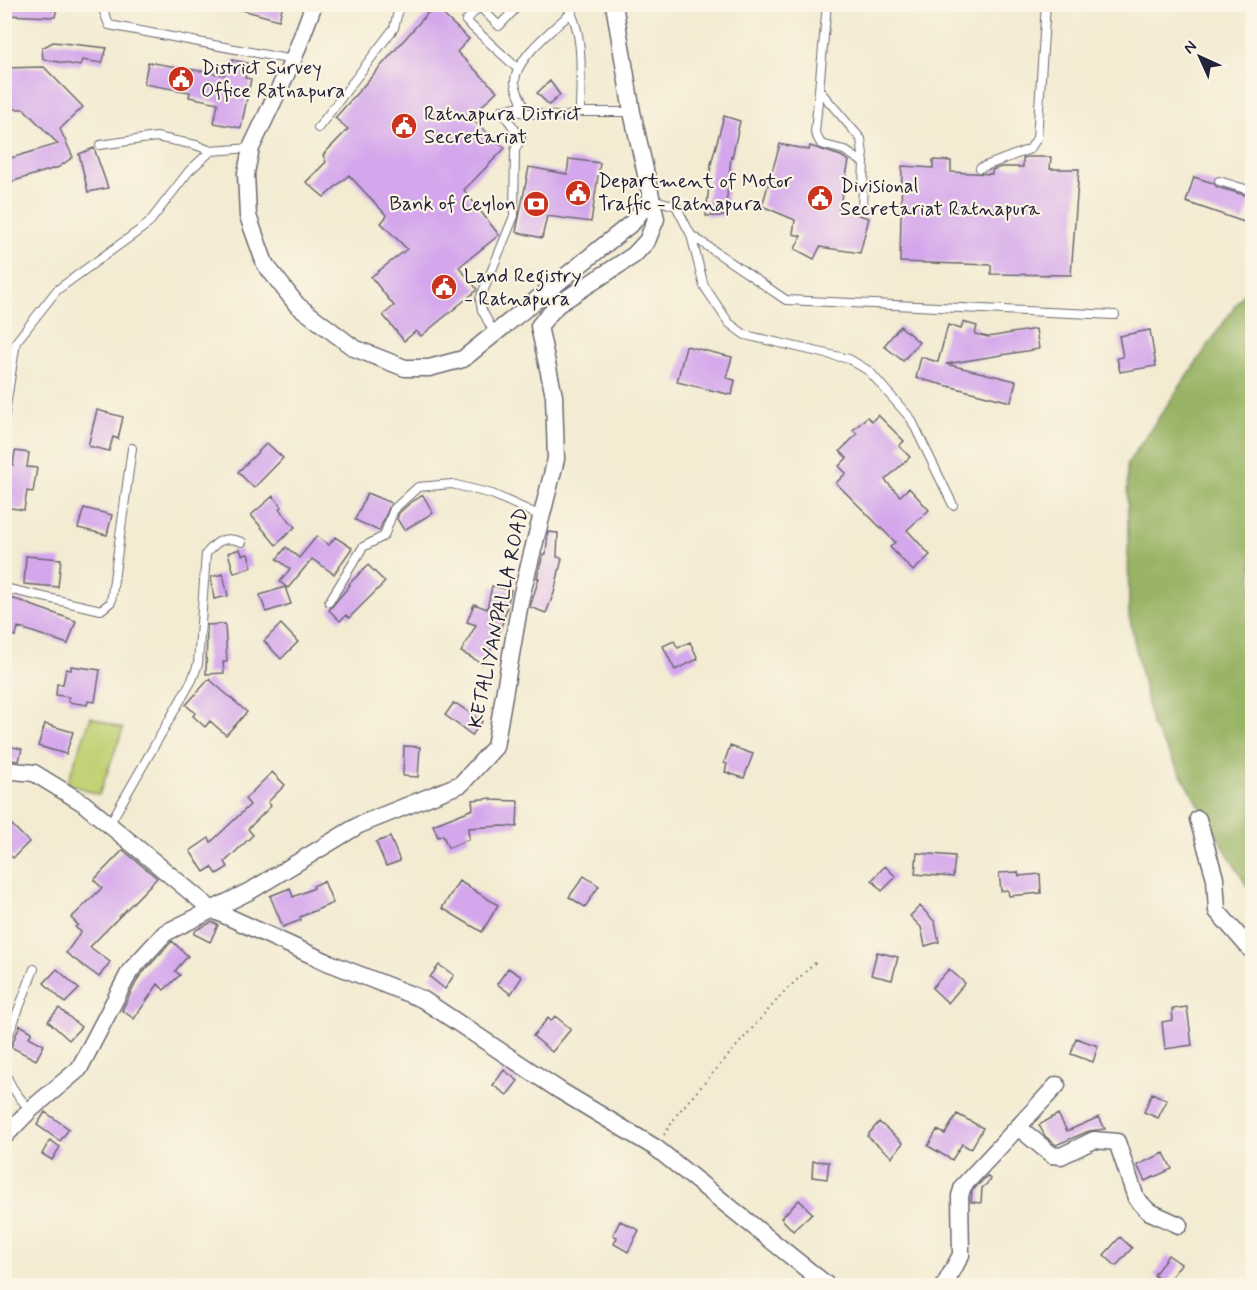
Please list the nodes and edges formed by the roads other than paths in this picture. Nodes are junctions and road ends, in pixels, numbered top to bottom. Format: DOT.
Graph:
graph roads {
  1 [pos="101,4"];
  2 [pos="314,4"];
  3 [pos="399,4"];
  4 [pos="520,4"];
  5 [pos="565,4"];
  6 [pos="614,4"];
  7 [pos="827,4"];
  8 [pos="1047,4"];
  9 [pos="481,6"];
  10 [pos="572,12"];
  11 [pos="293,60"];
  12 [pos="518,69"];
  13 [pos="819,90"];
  14 [pos="501,110"];
  15 [pos="580,112"];
  16 [pos="632,112"];
  17 [pos="318,128"];
  18 [pos="100,145"];
  19 [pos="251,148"];
  20 [pos="211,151"];
  21 [pos="864,163"];
  22 [pos="980,168"];
  23 [pos="1219,181"];
  24 [pos="1252,191"];
  25 [pos="651,198"];
  26 [pos="862,208"];
  27 [pos="691,236"];
  28 [pos="1115,315"];
  29 [pos="494,333"];
  30 [pos="4,419"];
  31 [pos="132,448"];
  32 [pos="953,505"];
  33 [pos="541,516"];
  34 [pos="242,542"];
  35 [pos="4,588"];
  36 [pos="329,602"];
  37 [pos="4,770"];
  38 [pos="1198,819"];
  39 [pos="109,825"];
  40 [pos="211,909"];
  41 [pos="1252,951"];
  42 [pos="34,969"];
  43 [pos="4,1047"];
  44 [pos="4,1064"];
  45 [pos="1057,1085"];
  46 [pos="30,1110"];
  47 [pos="1018,1127"];
  48 [pos="4,1137"];
  49 [pos="1179,1225"];
  50 [pos="828,1286"];
  51 [pos="944,1286"];
  1 -- 11 [label="lane"];
  2 -- 11 [label="street"];
  3 -- 17 [label="lane"];
  4 -- 9 [label="lane"];
  5 -- 10 [label="lane"];
  6 -- 16 [label="street"];
  7 -- 13 [label="lane"];
  8 -- 22 [label="lane"];
  9 -- 12 [label="lane"];
  10 -- 12 [label="lane"];
  10 -- 15 [label="lane"];
  11 -- 19 [label="street"];
  12 -- 14 [label="lane"];
  13 -- 21 [label="lane"];
  13 -- 21 [label="lane"];
  14 -- 15 [label="lane"];
  14 -- 29 [label="lane"];
  15 -- 16 [label="lane"];
  16 -- 25 [label="street"];
  18 -- 20 [label="lane"];
  19 -- 20 [label="lane"];
  19 -- 29 [label="street"];
  20 -- 30 [label="lane"];
  21 -- 26 [label="lane"];
  23 -- 24 [label="lane"];
  25 -- 27 [label="lane"];
  25 -- 29 [label="street"];
  25 -- 33 [label="street, KETALIYANPALLA ROAD"];
  27 -- 28 [label="lane"];
  27 -- 32 [label="lane"];
  31 -- 35 [label="lane"];
  33 -- 36 [label="lane"];
  33 -- 40 [label="street, KETALIYANPALLA ROAD"];
  34 -- 39 [label="lane"];
  37 -- 39 [label="street"];
  38 -- 41 [label="street"];
  39 -- 40 [label="street"];
  40 -- 46 [label="street, KETALIYANPALLA ROAD"];
  40 -- 50 [label="street"];
  42 -- 43 [label="lane"];
  44 -- 46 [label="lane"];
  45 -- 47 [label="street"];
  46 -- 48 [label="street, KETALIYANPALLA ROAD"];
  47 -- 49 [label="street"];
  47 -- 51 [label="street"];
}
